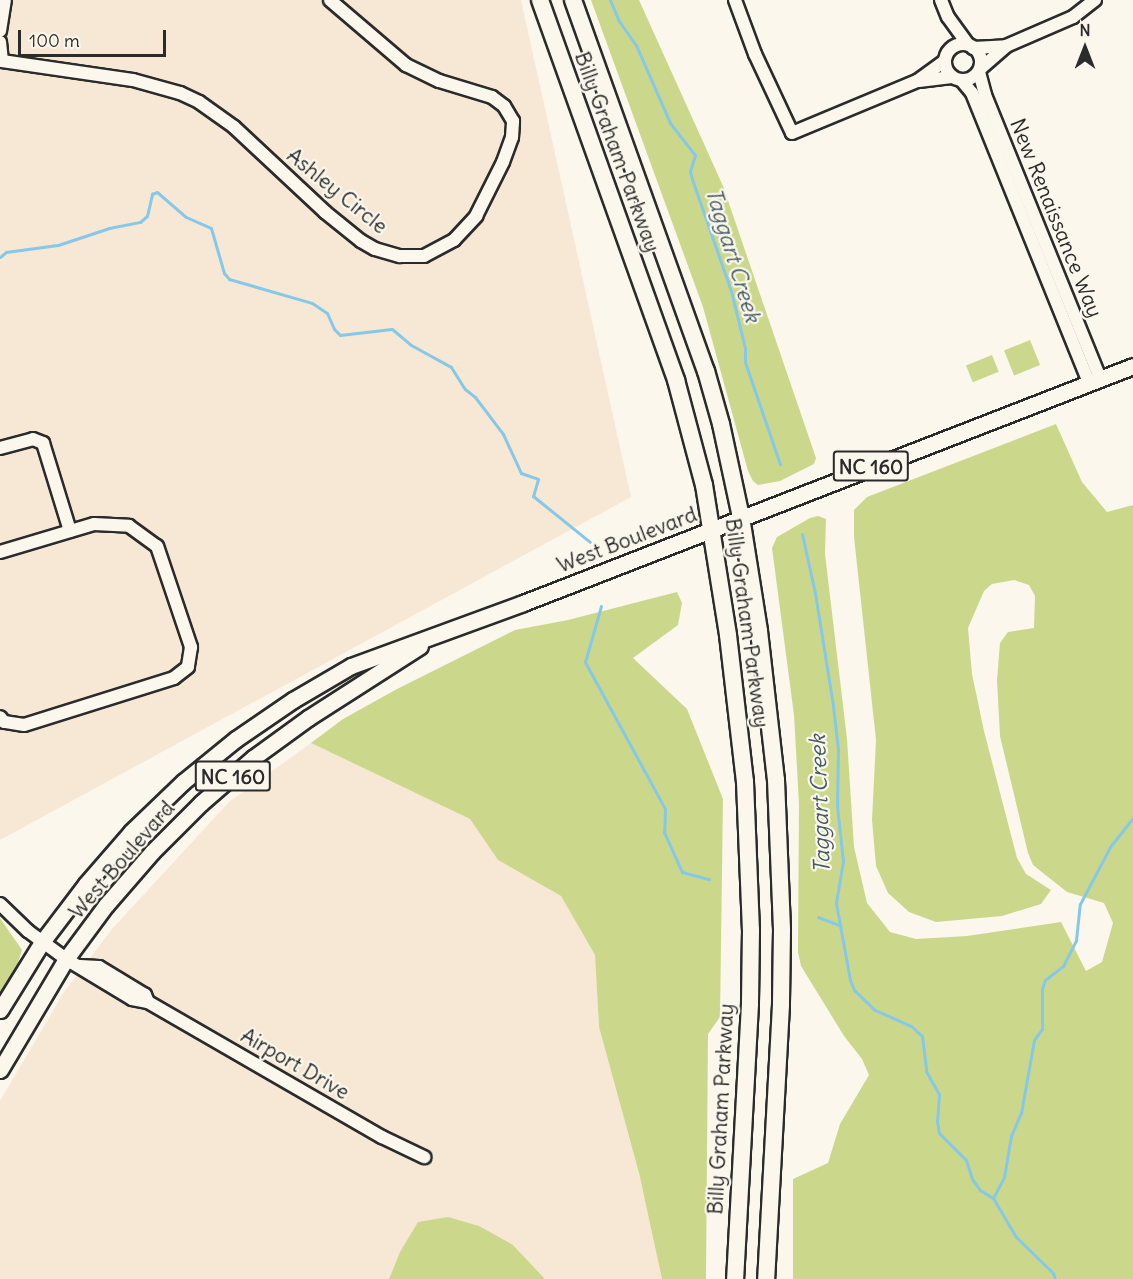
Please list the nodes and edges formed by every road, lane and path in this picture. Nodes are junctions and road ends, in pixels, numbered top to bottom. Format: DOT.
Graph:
graph roads {
  1 [pos="5,0"];
  2 [pos="330,0"];
  3 [pos="540,0"];
  4 [pos="573,0"];
  5 [pos="735,0"];
  6 [pos="941,0"];
  7 [pos="1095,0"];
  8 [pos="948,17"];
  9 [pos="0,31"];
  10 [pos="0,42"];
  11 [pos="970,46"];
  12 [pos="1006,46"];
  13 [pos="946,58"];
  14 [pos="1,62"];
  15 [pos="980,70"];
  16 [pos="957,79"];
  17 [pos="917,81"];
  18 [pos="1133,366"];
  19 [pos="1095,380"];
  20 [pos="0,447"];
  21 [pos="741,517"];
  22 [pos="712,529"];
  23 [pos="70,531"];
  24 [pos="0,552"];
  25 [pos="437,634"];
  26 [pos="0,717"];
  27 [pos="0,904"];
  28 [pos="42,942"];
  29 [pos="66,959"];
  30 [pos="0,1010"];
  31 [pos="0,1070"];
  32 [pos="424,1157"];
  33 [pos="735,1279"];
  34 [pos="766,1279"];
  1 -- 9 [label="street"];
  2 -- 14 [label="street, Ashley Circle"];
  3 -- 22 [label="highway, Billy Graham Parkway"];
  4 -- 21 [label="highway, Billy Graham Parkway"];
  5 -- 17 [label="street"];
  6 -- 8 [label="street"];
  7 -- 12 [label="street"];
  8 -- 11 [label="street"];
  8 -- 13 [label="street"];
  10 -- 14 [label="street"];
  11 -- 12 [label="street"];
  11 -- 13 [label="street"];
  11 -- 15 [label="street"];
  12 -- 15 [label="street"];
  13 -- 16 [label="street"];
  13 -- 17 [label="street"];
  15 -- 16 [label="street"];
  15 -- 19 [label="street, New Renaissance Way"];
  16 -- 17 [label="street"];
  16 -- 19 [label="street, New Renaissance Way"];
  18 -- 19 [label="main road, West Boulevard / NC 160"];
  19 -- 21 [label="main road, West Boulevard / NC 160"];
  20 -- 23 [label="street"];
  21 -- 22 [label="main road, West Boulevard / NC 160"];
  21 -- 34 [label="highway, Billy Graham Parkway"];
  22 -- 25 [label="main road, West Boulevard / NC 160"];
  22 -- 33 [label="highway, Billy Graham Parkway"];
  23 -- 24 [label="street"];
  23 -- 26 [label="street"];
  25 -- 28 [label="main road, West Boulevard / NC 160"];
  25 -- 29 [label="main road, West Boulevard / NC 160"];
  27 -- 28 [label="street, Airport Drive"];
  28 -- 29 [label="street, Airport Drive"];
  28 -- 30 [label="main road, West Boulevard / NC 160"];
  29 -- 31 [label="main road, West Boulevard / NC 160"];
  29 -- 32 [label="street, Airport Drive"];
}
